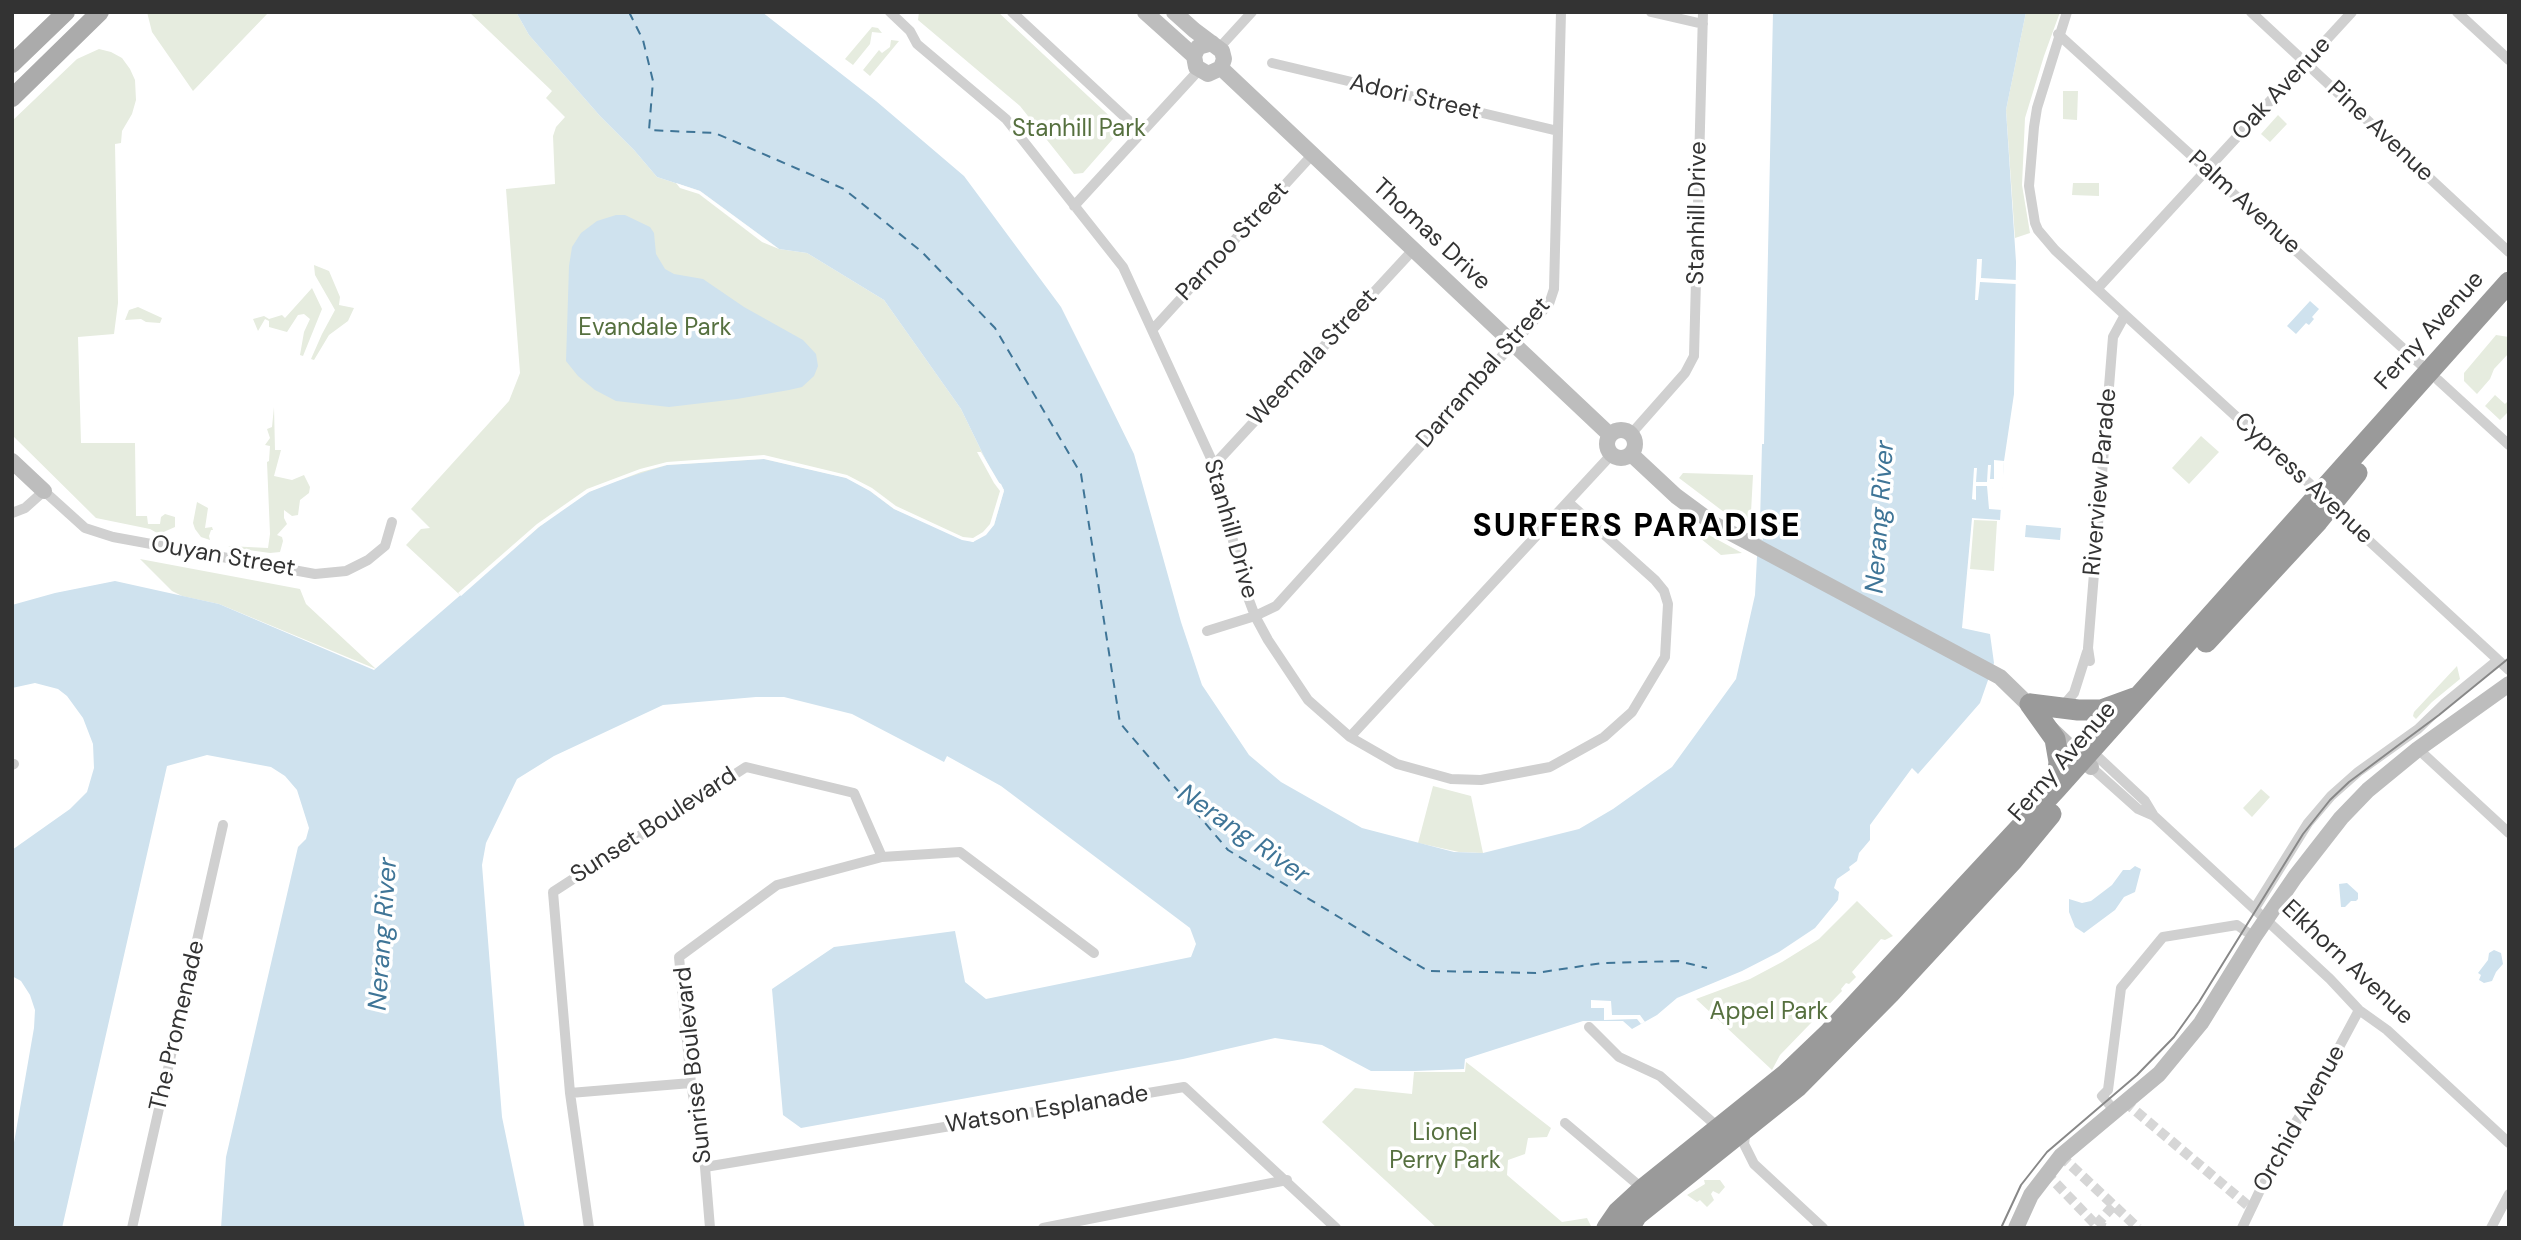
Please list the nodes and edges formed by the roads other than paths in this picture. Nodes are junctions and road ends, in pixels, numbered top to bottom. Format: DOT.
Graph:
graph roads {
  1 [pos="66,12"];
  2 [pos="100,12"];
  3 [pos="890,12"];
  4 [pos="1012,12"];
  5 [pos="1145,12"];
  6 [pos="1174,12"];
  7 [pos="1252,12"];
  8 [pos="1561,12"];
  9 [pos="1651,12"];
  10 [pos="2067,12"];
  11 [pos="2251,12"];
  12 [pos="2352,12"];
  13 [pos="2457,12"];
  14 [pos="1703,18"];
  15 [pos="2058,34"];
  16 [pos="1216,45"];
  17 [pos="2509,60"];
  18 [pos="1196,63"];
  19 [pos="1272,63"];
  20 [pos="2305,63"];
  21 [pos="12,64"];
  22 [pos="1221,68"];
  23 [pos="12,98"];
  24 [pos="1558,131"];
  25 [pos="1142,133"];
  26 [pos="1313,155"];
  27 [pos="2207,170"];
  28 [pos="1074,206"];
  29 [pos="1413,250"];
  30 [pos="2509,252"];
  31 [pos="2509,282"];
  32 [pos="2097,289"];
  33 [pos="2509,302"];
  34 [pos="2125,315"];
  35 [pos="1153,329"];
  36 [pos="1515,343"];
  37 [pos="2433,376"];
  38 [pos="1631,433"];
  39 [pos="1610,435"];
  40 [pos="2509,445"];
  41 [pos="1612,454"];
  42 [pos="1631,454"];
  43 [pos="12,461"];
  44 [pos="1213,465"];
  45 [pos="44,491"];
  46 [pos="2326,499"];
  47 [pos="1567,502"];
  48 [pos="12,513"];
  49 [pos="392,522"];
  50 [pos="1255,616"];
  51 [pos="1207,631"];
  52 [pos="2498,660"];
  53 [pos="2509,670"];
  54 [pos="2509,684"];
  55 [pos="2139,696"];
  56 [pos="2030,704"];
  57 [pos="2061,708"];
  58 [pos="1350,737"];
  59 [pos="2418,749"];
  60 [pos="2091,759"];
  61 [pos="2056,789"];
  62 [pos="223,825"];
  63 [pos="2509,833"];
  64 [pos="882,857"];
  65 [pos="2013,860"];
  66 [pos="2260,914"];
  67 [pos="1936,920"];
  68 [pos="2254,937"];
  69 [pos="1094,953"];
  70 [pos="2359,1010"];
  71 [pos="1589,1027"];
  72 [pos="691,1083"];
  73 [pos="570,1093"];
  74 [pos="2115,1111"];
  75 [pos="1565,1123"];
  76 [pos="1719,1128"];
  77 [pos="1746,1129"];
  78 [pos="2509,1143"];
  79 [pos="705,1167"];
  80 [pos="1287,1180"];
  81 [pos="1643,1189"];
  82 [pos="2509,1194"];
  83 [pos="132,1228"];
  84 [pos="589,1228"];
  85 [pos="710,1228"];
  86 [pos="1043,1228"];
  87 [pos="1336,1228"];
  88 [pos="1607,1228"];
  89 [pos="1629,1228"];
  90 [pos="1823,1228"];
  91 [pos="2016,1228"];
  92 [pos="2242,1228"];
  93 [pos="2491,1228"];
  1 -- 21 [label="main road"];
  2 -- 23 [label="main road"];
  3 -- 28 [label="street, Stanhill Drive"];
  4 -- 25 [label="street"];
  5 -- 18 [label="main road"];
  6 -- 16 [label="main road"];
  7 -- 16 [label="street"];
  8 -- 24 [label="street, Darrambal Street"];
  9 -- 14 [label="street"];
  10 -- 15 [label="street, Cypress Avenue"];
  11 -- 20 [label="street, Pine Avenue"];
  12 -- 20 [label="street, Oak Avenue"];
  13 -- 17 [label="street"];
  14 -- 38 [label="street, Stanhill Drive"];
  15 -- 27 [label="street, Palm Avenue"];
  15 -- 32 [label="street, Cypress Avenue"];
  16 -- 18 [label="main road"];
  16 -- 22 [label="main road"];
  18 -- 22 [label="main road"];
  18 -- 25 [label="street"];
  19 -- 24 [label="street, Adori Street"];
  20 -- 27 [label="street, Oak Avenue"];
  20 -- 30 [label="street, Pine Avenue"];
  22 -- 26 [label="main road, Thomas Drive"];
  24 -- 36 [label="street, Darrambal Street"];
  25 -- 28 [label="street"];
  26 -- 29 [label="main road, Thomas Drive"];
  26 -- 35 [label="street, Parnoo Street"];
  27 -- 32 [label="street, Oak Avenue"];
  27 -- 37 [label="street, Palm Avenue"];
  28 -- 35 [label="street, Stanhill Drive"];
  29 -- 36 [label="main road, Thomas Drive"];
  29 -- 44 [label="street, Weemala Street"];
  31 -- 37 [label="highway, Ferny Avenue"];
  32 -- 34 [label="street, Cypress Avenue"];
  33 -- 37 [label="highway, Ferny Avenue"];
  34 -- 46 [label="street, Cypress Avenue"];
  34 -- 57 [label="street, Riverview Parade"];
  35 -- 44 [label="street, Stanhill Drive"];
  36 -- 39 [label="main road, Thomas Drive"];
  36 -- 50 [label="street, Darrambal Street"];
  37 -- 40 [label="street, Palm Avenue"];
  37 -- 46 [label="highway, Ferny Avenue"];
  38 -- 39 [label="main road"];
  38 -- 42 [label="main road"];
  39 -- 41 [label="main road"];
  41 -- 42 [label="main road"];
  41 -- 47 [label="street"];
  42 -- 56 [label="main road"];
  43 -- 45 [label="main road"];
  44 -- 50 [label="street, Stanhill Drive"];
  45 -- 48 [label="street"];
  45 -- 49 [label="street, Ouyan Street"];
  46 -- 52 [label="street, Cypress Avenue"];
  46 -- 55 [label="highway, Ferny Avenue"];
  46 -- 60 [label="highway, Ferny Avenue"];
  47 -- 58 [label="street"];
  47 -- 58 [label="street, Stanhill Drive"];
  50 -- 51 [label="street, Darrambal Street"];
  50 -- 58 [label="street, Stanhill Drive"];
  52 -- 53 [label="street, Cypress Avenue"];
  52 -- 66 [label="street"];
  54 -- 59 [label="main road"];
  55 -- 57 [label="highway"];
  55 -- 60 [label="highway, Ferny Avenue"];
  56 -- 57 [label="highway"];
  56 -- 60 [label="main road"];
  56 -- 61 [label="highway"];
  59 -- 63 [label="street"];
  59 -- 66 [label="main road"];
  60 -- 61 [label="highway, Ferny Avenue"];
  60 -- 65 [label="highway, Ferny Avenue"];
  60 -- 66 [label="street, Elkhorn Avenue"];
  61 -- 67 [label="highway, Ferny Avenue"];
  62 -- 83 [label="street, The Promenade"];
  64 -- 69 [label="street, Sunrise Boulevard"];
  64 -- 72 [label="street, Sunrise Boulevard"];
  64 -- 73 [label="street, Sunset Boulevard"];
  65 -- 67 [label="highway"];
  65 -- 77 [label="highway, Ferny Avenue"];
  66 -- 68 [label="main road"];
  66 -- 70 [label="street, Elkhorn Avenue"];
  67 -- 76 [label="highway, Ferny Avenue"];
  68 -- 74 [label="main road"];
  68 -- 74 [label="street"];
  70 -- 78 [label="street, Elkhorn Avenue"];
  70 -- 92 [label="street, Orchid Avenue"];
  71 -- 76 [label="street"];
  72 -- 73 [label="street"];
  72 -- 79 [label="street, Sunrise Boulevard"];
  73 -- 84 [label="street, Sunset Boulevard"];
  74 -- 91 [label="main road"];
  75 -- 81 [label="street"];
  76 -- 81 [label="highway, Ferny Avenue"];
  77 -- 89 [label="highway, Ferny Avenue"];
  77 -- 90 [label="street"];
  79 -- 80 [label="street, Watson Esplanade"];
  79 -- 85 [label="street, Sunrise Boulevard"];
  80 -- 86 [label="street"];
  80 -- 87 [label="street, Watson Esplanade"];
  81 -- 88 [label="highway, Ferny Avenue"];
  82 -- 93 [label="street"];
}
